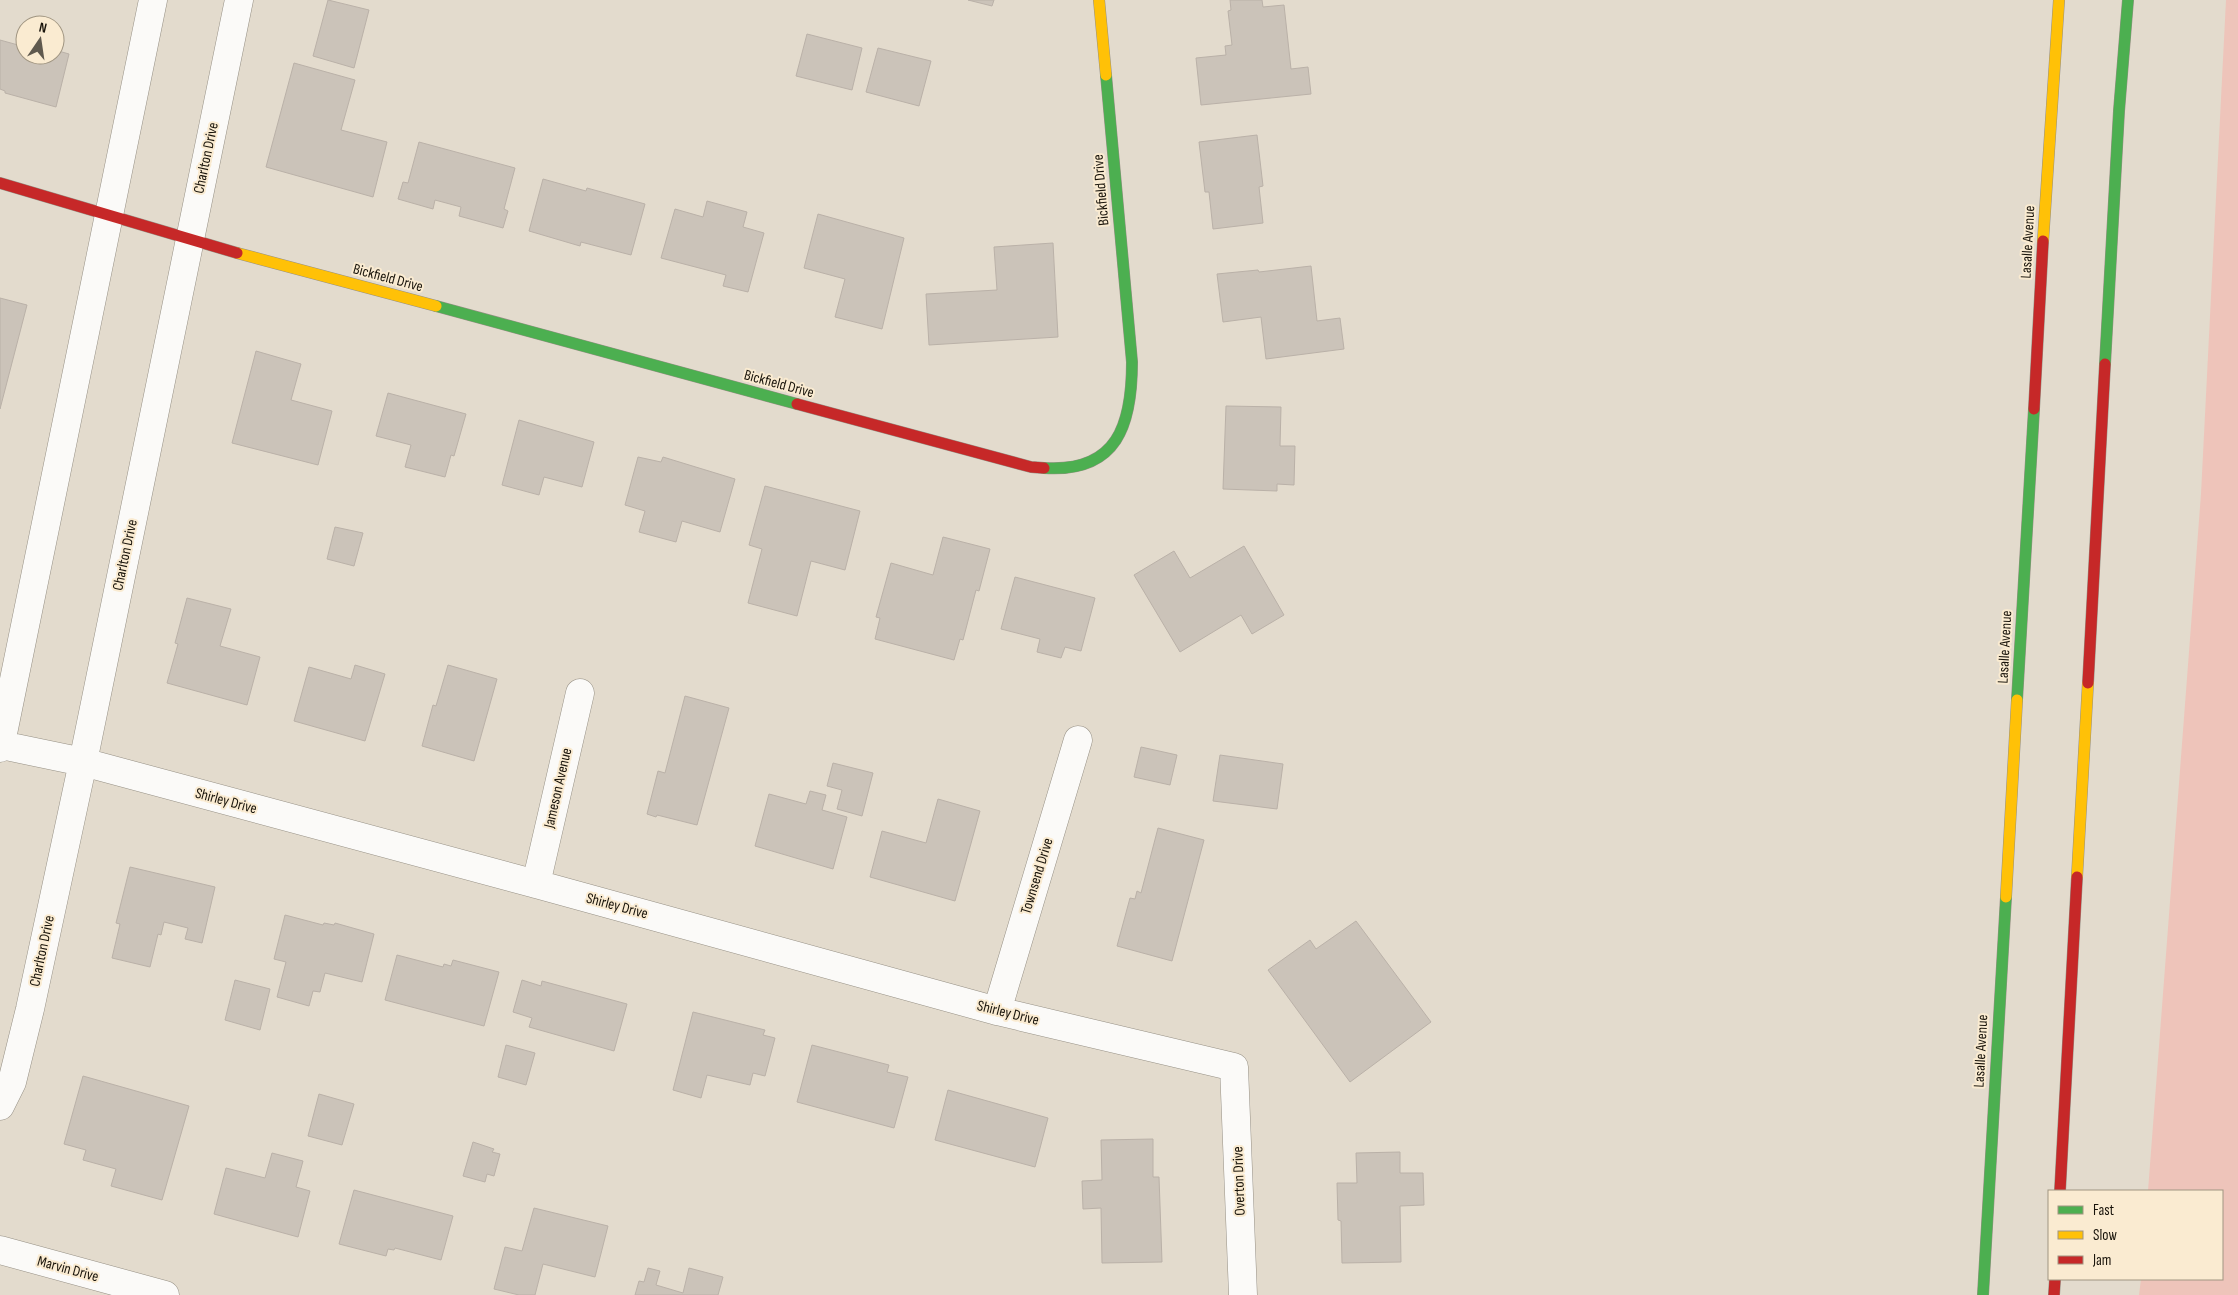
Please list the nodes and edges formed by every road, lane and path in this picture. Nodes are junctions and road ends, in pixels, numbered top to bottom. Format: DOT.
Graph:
graph roads {
  1 [pos="152,0"];
  2 [pos="239,0"];
  3 [pos="1099,0"];
  4 [pos="2059,0"];
  5 [pos="2128,0"];
  6 [pos="0,183"];
  7 [pos="108,216"];
  8 [pos="190,240"];
  9 [pos="580,693"];
  10 [pos="1078,740"];
  11 [pos="0,746"];
  12 [pos="83,762"];
  13 [pos="536,884"];
  14 [pos="997,1011"];
  15 [pos="1234,1067"];
  16 [pos="0,1106"];
  17 [pos="2060,1190"];
  18 [pos="0,1250"];
  19 [pos="2055,1280"];
  20 [pos="165,1295"];
  21 [pos="1244,1295"];
  22 [pos="1983,1295"];
  23 [pos="2054,1295"];
  1 -- 7 [label="street"];
  2 -- 8 [label="street, Charlton Drive"];
  3 -- 8 [label="main road, Bickfield Drive"];
  4 -- 22 [label="main road, Lasalle Avenue"];
  5 -- 17 [label="main road"];
  6 -- 7 [label="main road, Bickfield Drive"];
  7 -- 8 [label="main road, Bickfield Drive"];
  7 -- 11 [label="street"];
  8 -- 12 [label="street, Charlton Drive"];
  9 -- 13 [label="street, Jameson Avenue"];
  10 -- 14 [label="street, Townsend Drive"];
  11 -- 12 [label="street, Shirley Drive"];
  12 -- 13 [label="street, Shirley Drive"];
  12 -- 16 [label="street, Charlton Drive"];
  13 -- 14 [label="street, Shirley Drive"];
  14 -- 15 [label="street, Shirley Drive"];
  15 -- 21 [label="street, Overton Drive"];
  18 -- 20 [label="street, Marvin Drive"];
  19 -- 23 [label="main road"];
}
